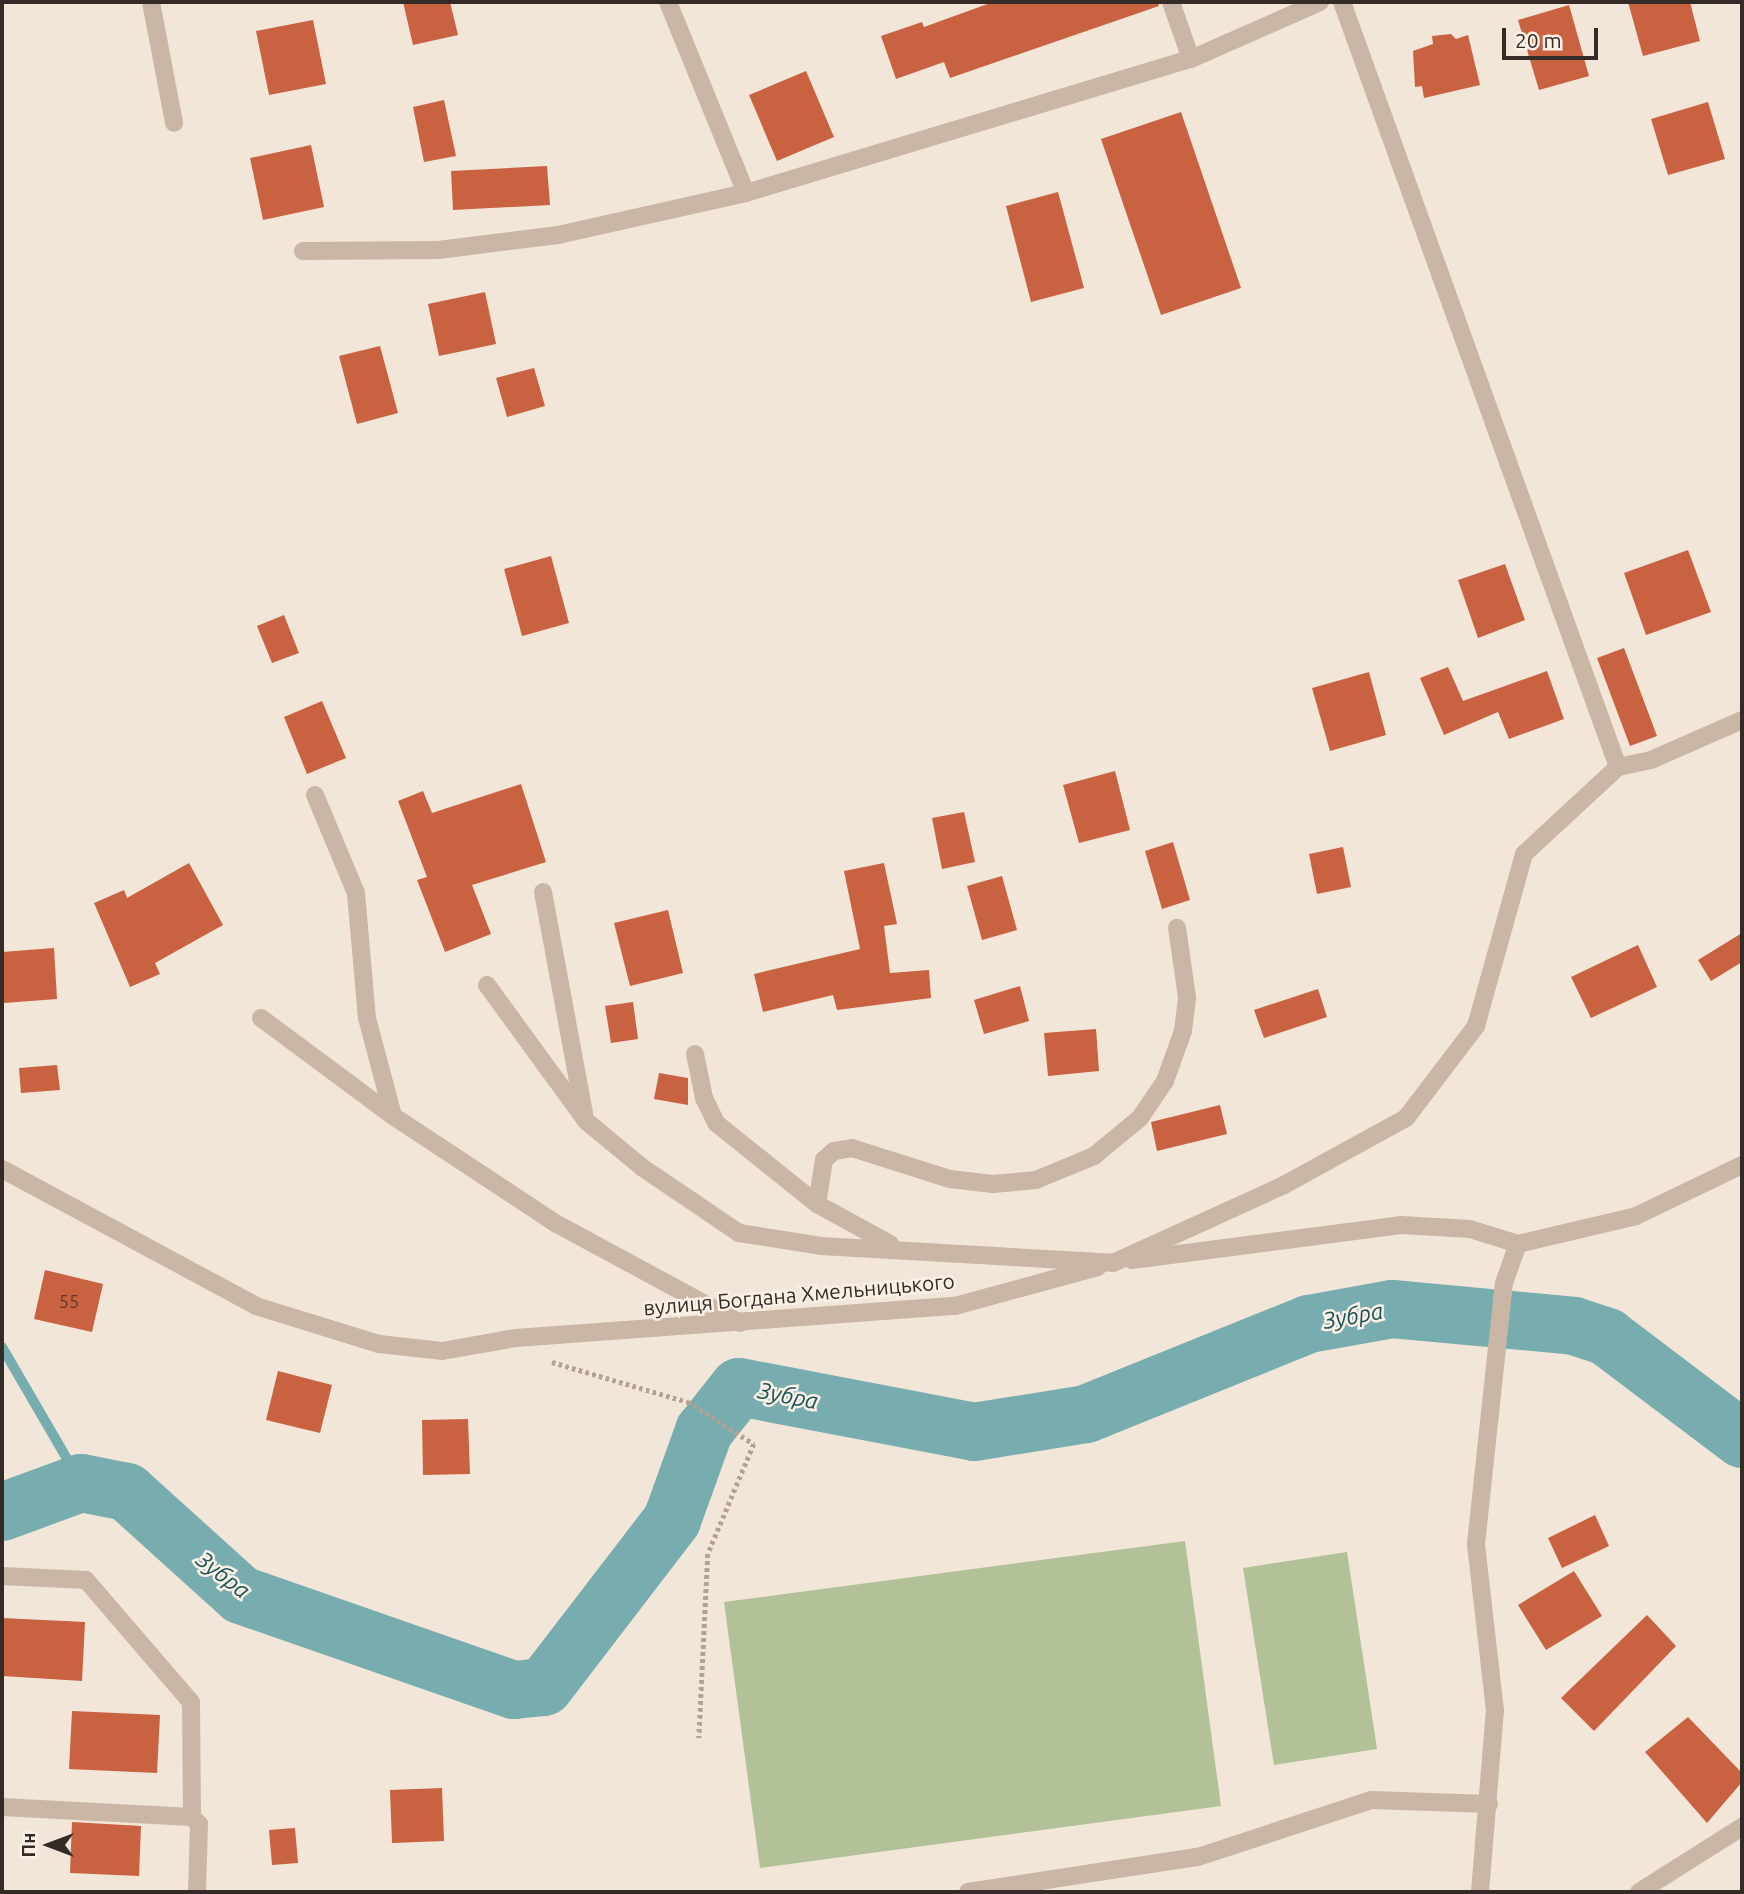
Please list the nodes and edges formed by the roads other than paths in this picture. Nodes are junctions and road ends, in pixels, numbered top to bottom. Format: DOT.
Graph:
graph roads {
  1 [pos="151,2"];
  2 [pos="668,2"];
  3 [pos="1171,2"];
  4 [pos="1320,2"];
  5 [pos="1342,2"];
  6 [pos="1191,58"];
  7 [pos="173,123"];
  8 [pos="746,193"];
  9 [pos="303,251"];
  10 [pos="1742,720"];
  11 [pos="1618,767"];
  12 [pos="315,795"];
  13 [pos="543,892"];
  14 [pos="1177,928"];
  15 [pos="487,985"];
  16 [pos="261,1017"];
  17 [pos="695,1054"];
  18 [pos="393,1116"];
  19 [pos="586,1121"];
  20 [pos="1742,1165"];
  21 [pos="2,1169"];
  22 [pos="817,1204"];
  23 [pos="1518,1244"];
  24 [pos="897,1247"];
  25 [pos="1113,1263"];
  26 [pos="740,1323"];
  27 [pos="2,1576"];
  28 [pos="1489,1804"];
  29 [pos="2,1807"];
  30 [pos="192,1817"];
  31 [pos="1742,1827"];
  32 [pos="197,1892"];
  33 [pos="968,1892"];
  34 [pos="1480,1892"];
  35 [pos="1639,1892"];
  1 -- 7 [label="street"];
  2 -- 8 [label="street"];
  3 -- 6 [label="street"];
  4 -- 6 [label="street"];
  5 -- 11 [label="street"];
  6 -- 8 [label="street"];
  8 -- 9 [label="street"];
  10 -- 11 [label="street"];
  11 -- 25 [label="street"];
  12 -- 18 [label="street"];
  13 -- 19 [label="street"];
  14 -- 22 [label="street"];
  15 -- 19 [label="street"];
  16 -- 18 [label="street"];
  17 -- 22 [label="street"];
  18 -- 26 [label="street"];
  19 -- 24 [label="street"];
  20 -- 23 [label="street"];
  21 -- 26 [label="street, вулиця Богдана Хмельницького"];
  22 -- 24 [label="street"];
  23 -- 25 [label="street, вулиця Богдана Хмельницького"];
  23 -- 28 [label="street"];
  24 -- 25 [label="street"];
  25 -- 26 [label="street, вулиця Богдана Хмельницького"];
  27 -- 30 [label="street"];
  28 -- 33 [label="street"];
  28 -- 34 [label="street"];
  29 -- 30 [label="street"];
  30 -- 32 [label="street"];
  31 -- 35 [label="street"];
}
